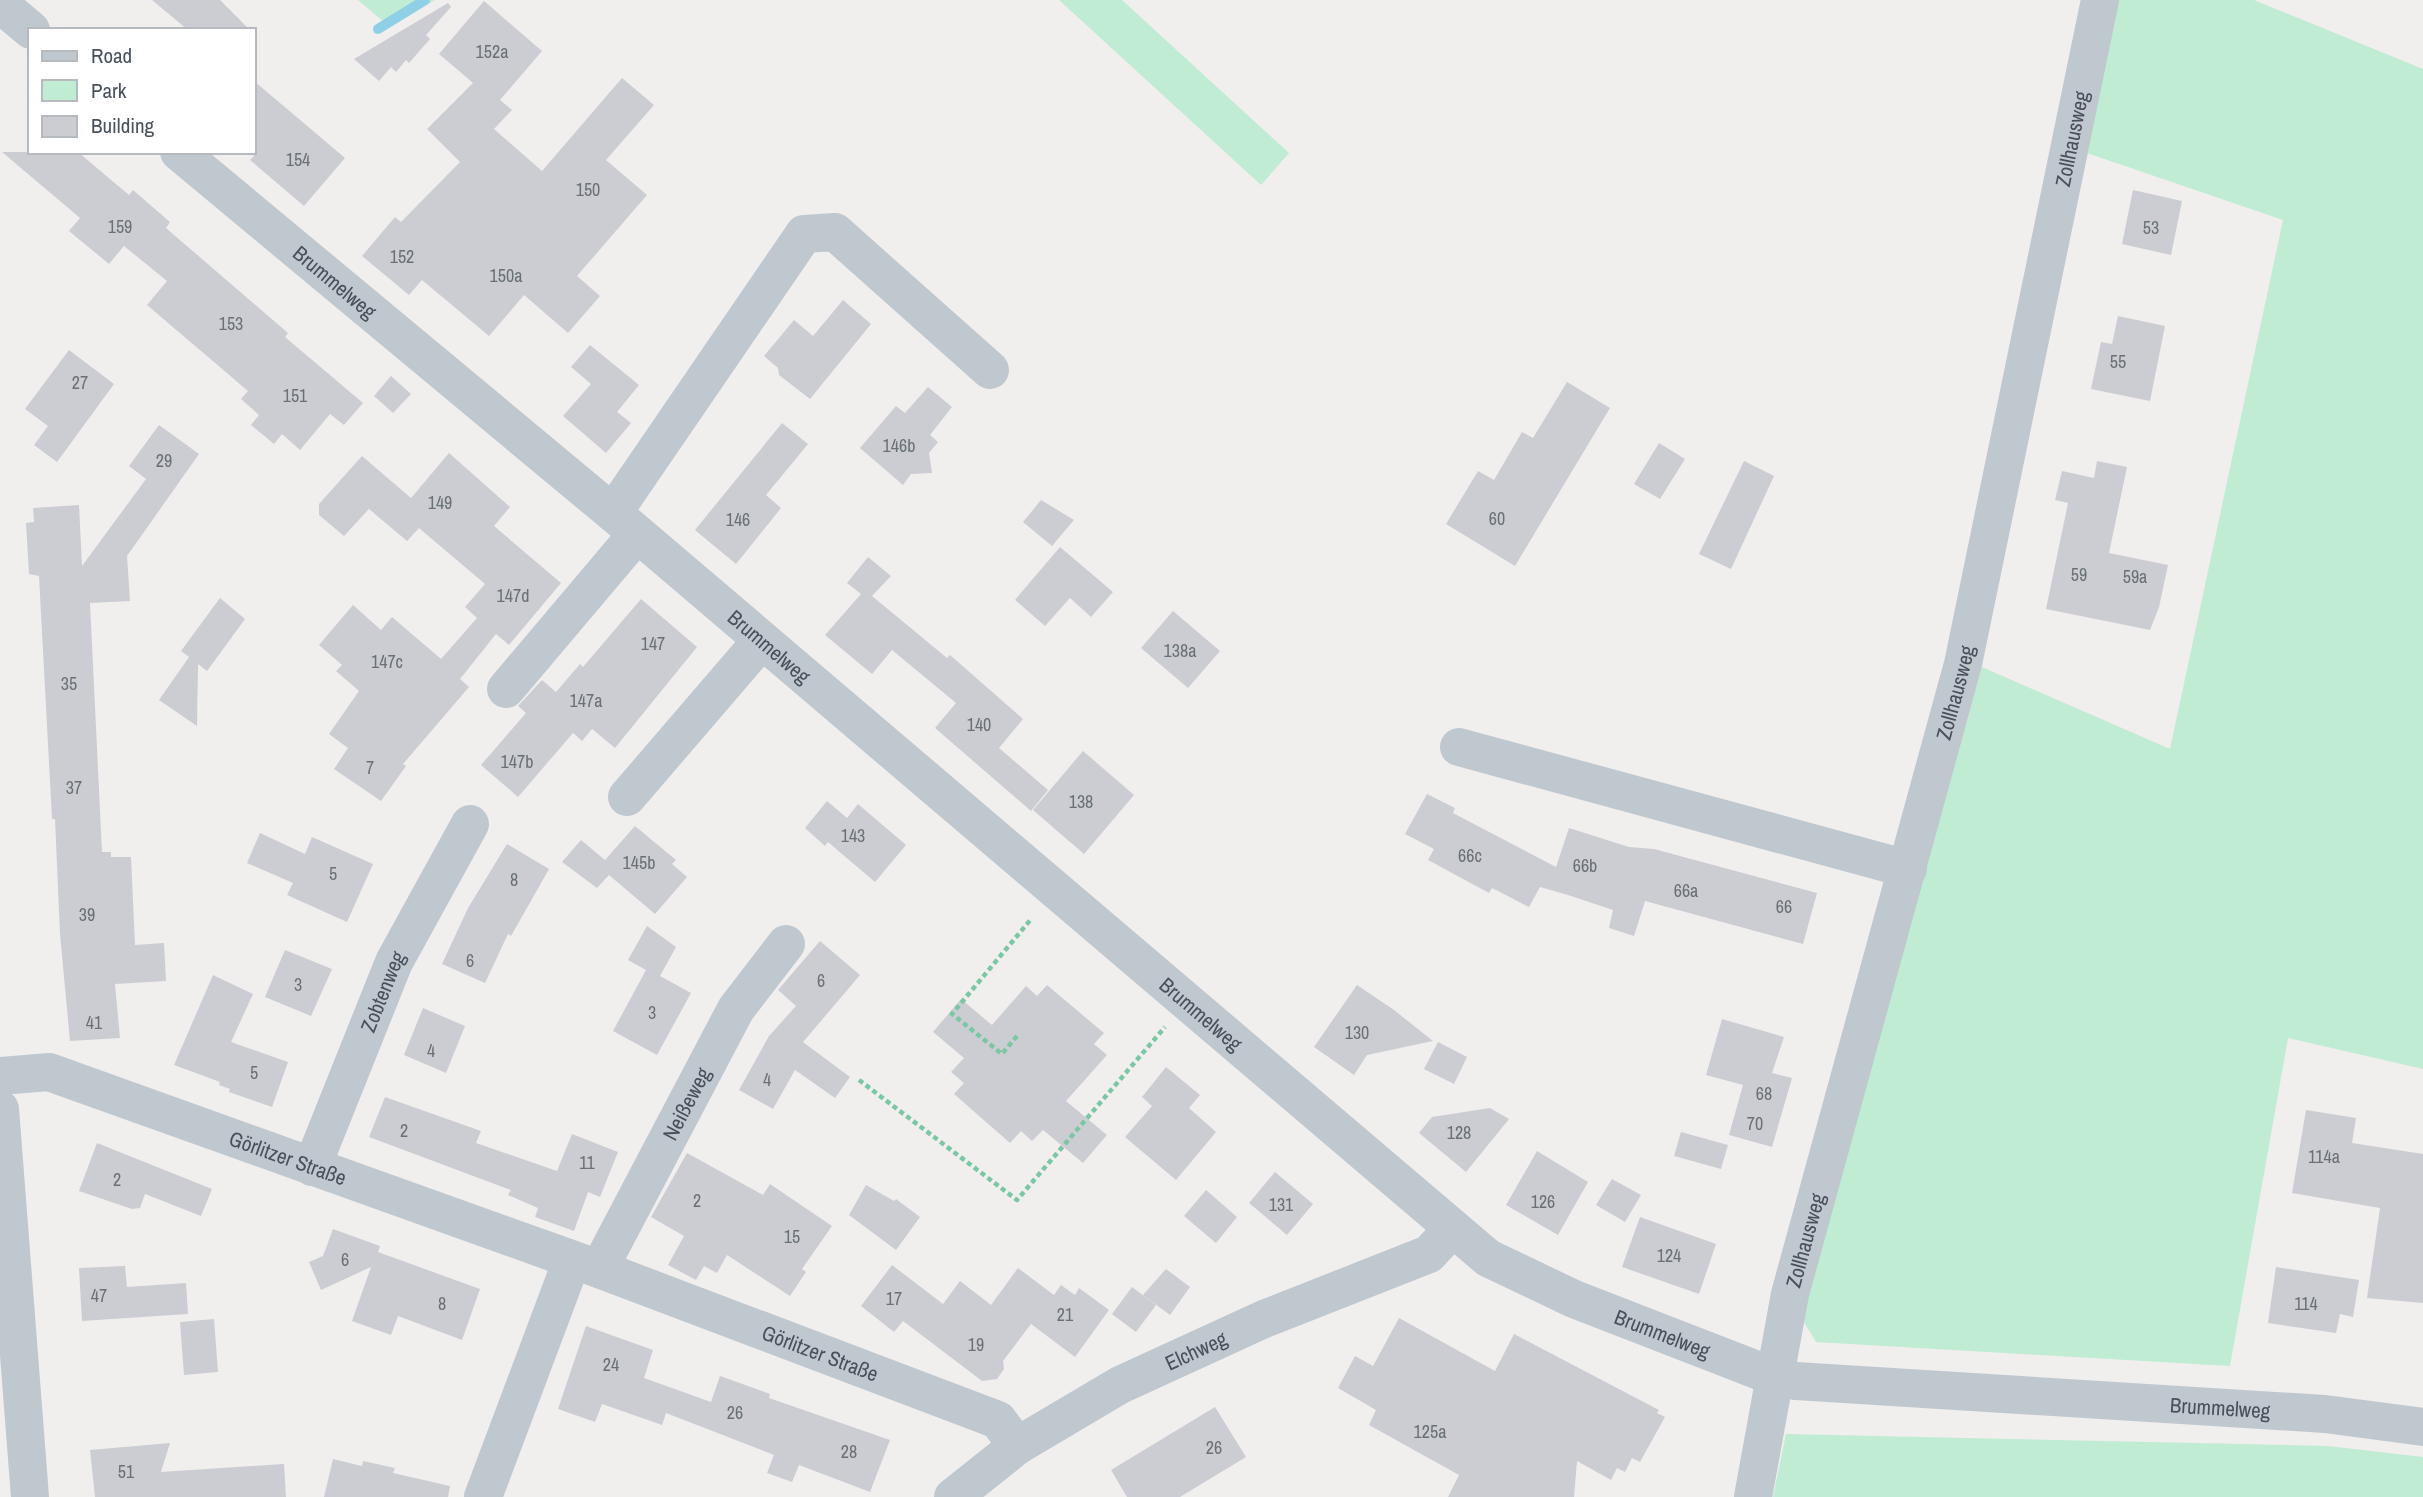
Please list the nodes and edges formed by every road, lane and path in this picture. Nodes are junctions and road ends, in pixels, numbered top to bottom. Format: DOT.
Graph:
graph roads {
  1 [pos="2100,0"];
  2 [pos="0,4"];
  3 [pos="29,28"];
  4 [pos="181,154"];
  5 [pos="990,370"];
  6 [pos="625,523"];
  7 [pos="762,640"];
  8 [pos="506,689"];
  9 [pos="1459,747"];
  10 [pos="627,797"];
  11 [pos="470,824"];
  12 [pos="1908,869"];
  13 [pos="1055,891"];
  14 [pos="786,944"];
  15 [pos="1185,1002"];
  16 [pos="1017,1036"];
  17 [pos="0,1076"];
  18 [pos="859,1080"];
  19 [pos="0,1109"];
  20 [pos="312,1167"];
  21 [pos="1452,1229"];
  22 [pos="585,1264"];
  23 [pos="1775,1377"];
  24 [pos="2423,1427"];
  25 [pos="1017,1446"];
  26 [pos="30,1497"];
  27 [pos="483,1497"];
  28 [pos="953,1497"];
  29 [pos="1754,1497"];
  1 -- 12 [label="street, Zollhausweg"];
  2 -- 3 [label="street"];
  4 -- 6 [label="street, Brummelweg"];
  5 -- 6 [label="street"];
  6 -- 7 [label="street, Brummelweg"];
  6 -- 8 [label="street"];
  7 -- 10 [label="street"];
  7 -- 13 [label="street, Brummelweg"];
  9 -- 12 [label="street"];
  11 -- 20 [label="street, Zobtenweg"];
  12 -- 23 [label="street, Zollhausweg"];
  13 -- 15 [label="street, Brummelweg"];
  13 -- 16 [label="path"];
  14 -- 22 [label="street, Neißeweg"];
  15 -- 18 [label="path"];
  15 -- 21 [label="street, Brummelweg"];
  17 -- 20 [label="street, Görlitzer Straße"];
  19 -- 26 [label="street"];
  20 -- 22 [label="street, Görlitzer Straße"];
  21 -- 23 [label="street, Brummelweg"];
  21 -- 25 [label="street, Elchweg"];
  22 -- 25 [label="street, Görlitzer Straße"];
  22 -- 27 [label="street"];
  23 -- 24 [label="street, Brummelweg"];
  23 -- 29 [label="street, Zollhausweg"];
  25 -- 28 [label="street, Elchweg"];
}
